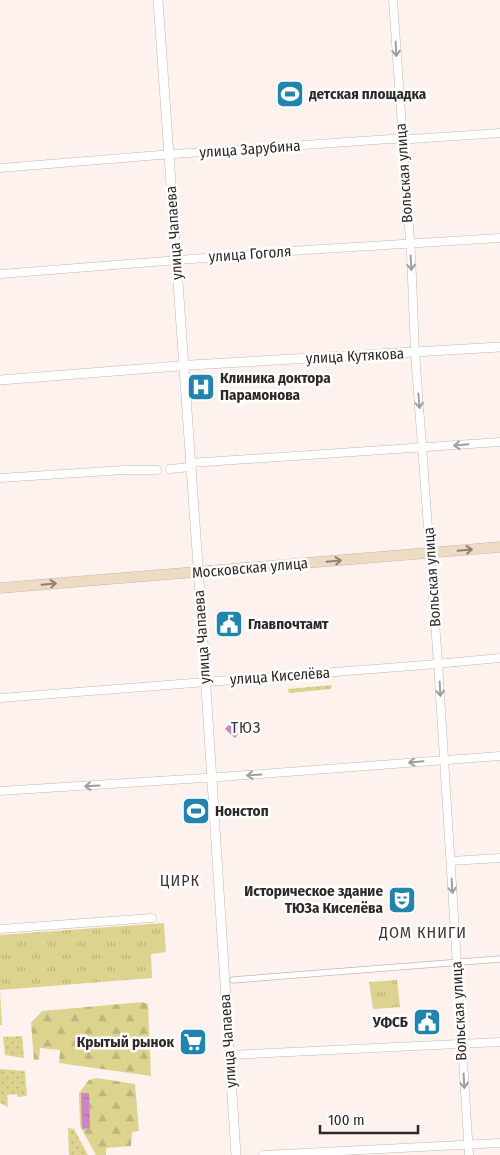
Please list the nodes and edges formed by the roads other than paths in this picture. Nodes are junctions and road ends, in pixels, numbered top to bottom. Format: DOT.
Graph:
graph roads {
  1 [pos="158,0"];
  2 [pos="393,0"];
  3 [pos="500,133"];
  4 [pos="402,139"];
  5 [pos="169,154"];
  6 [pos="0,168"];
  7 [pos="500,238"];
  8 [pos="409,244"];
  9 [pos="176,261"];
  10 [pos="0,274"];
  11 [pos="500,347"];
  12 [pos="415,352"];
  13 [pos="184,365"];
  14 [pos="0,380"];
  15 [pos="500,442"];
  16 [pos="422,448"];
  17 [pos="190,465"];
  18 [pos="170,469"];
  19 [pos="156,470"];
  20 [pos="0,478"];
  21 [pos="500,547"];
  22 [pos="430,553"];
  23 [pos="198,572"];
  24 [pos="0,588"];
  25 [pos="500,658"];
  26 [pos="438,663"];
  27 [pos="205,682"];
  28 [pos="0,698"];
  29 [pos="500,756"];
  30 [pos="444,760"];
  31 [pos="211,778"];
  32 [pos="0,791"];
  33 [pos="500,858"];
  34 [pos="451,861"];
  35 [pos="152,918"];
  36 [pos="0,929"];
  37 [pos="500,959"];
  38 [pos="456,962"];
  39 [pos="232,980"];
  40 [pos="500,1042"];
  41 [pos="461,1043"];
  42 [pos="230,1055"];
  43 [pos="500,1143"];
  44 [pos="468,1145"];
  45 [pos="236,1155"];
  46 [pos="263,1155"];
  47 [pos="468,1155"];
  1 -- 5 [label="street, улица Чапаева"];
  2 -- 4 [label="street, Вольская улица, one-way"];
  3 -- 4 [label="street, улица Зарубина"];
  4 -- 5 [label="street, улица Зарубина"];
  4 -- 8 [label="street, Вольская улица"];
  5 -- 6 [label="street, улица Зарубина"];
  5 -- 9 [label="street, улица Чапаева"];
  7 -- 8 [label="street, улица Гоголя"];
  8 -- 9 [label="street, улица Гоголя"];
  8 -- 12 [label="street, Вольская улица, one-way"];
  9 -- 10 [label="street, улица Гоголя"];
  9 -- 13 [label="street, улица Чапаева"];
  11 -- 12 [label="street, улица Кутякова"];
  12 -- 13 [label="street, улица Кутякова"];
  12 -- 16 [label="street, Вольская улица, one-way"];
  13 -- 14 [label="street, улица Кутякова"];
  13 -- 17 [label="street, улица Чапаева"];
  15 -- 16 [label="street, one-way"];
  16 -- 17 [label="street"];
  16 -- 22 [label="street, Вольская улица"];
  17 -- 18 [label="street"];
  17 -- 23 [label="street, улица Чапаева"];
  19 -- 20 [label="street"];
  22 -- 21 [label="main road, Московская улица, one-way"];
  23 -- 22 [label="main road, Московская улица, one-way"];
  22 -- 26 [label="street, Вольская улица"];
  24 -- 23 [label="main road, Московская улица, one-way"];
  23 -- 27 [label="street, улица Чапаева"];
  25 -- 26 [label="street, улица Киселёва"];
  26 -- 27 [label="street, улица Киселёва"];
  26 -- 30 [label="street, Вольская улица, one-way"];
  27 -- 28 [label="street, улица Киселёва"];
  27 -- 31 [label="street, улица Чапаева"];
  29 -- 30 [label="street"];
  30 -- 31 [label="street, one-way"];
  30 -- 34 [label="street, Вольская улица"];
  31 -- 32 [label="street, one-way"];
  31 -- 42 [label="street, улица Чапаева"];
  33 -- 34 [label="street"];
  34 -- 38 [label="street, Вольская улица, one-way"];
  35 -- 36 [label="street"];
  37 -- 38 [label="street"];
  38 -- 39 [label="street"];
  38 -- 41 [label="street, Вольская улица"];
  40 -- 41 [label="street"];
  41 -- 42 [label="street"];
  41 -- 44 [label="street, Вольская улица, one-way"];
  42 -- 45 [label="street, улица Чапаева"];
  43 -- 44 [label="street"];
  44 -- 46 [label="street"];
  44 -- 47 [label="street, Вольская улица"];
}
